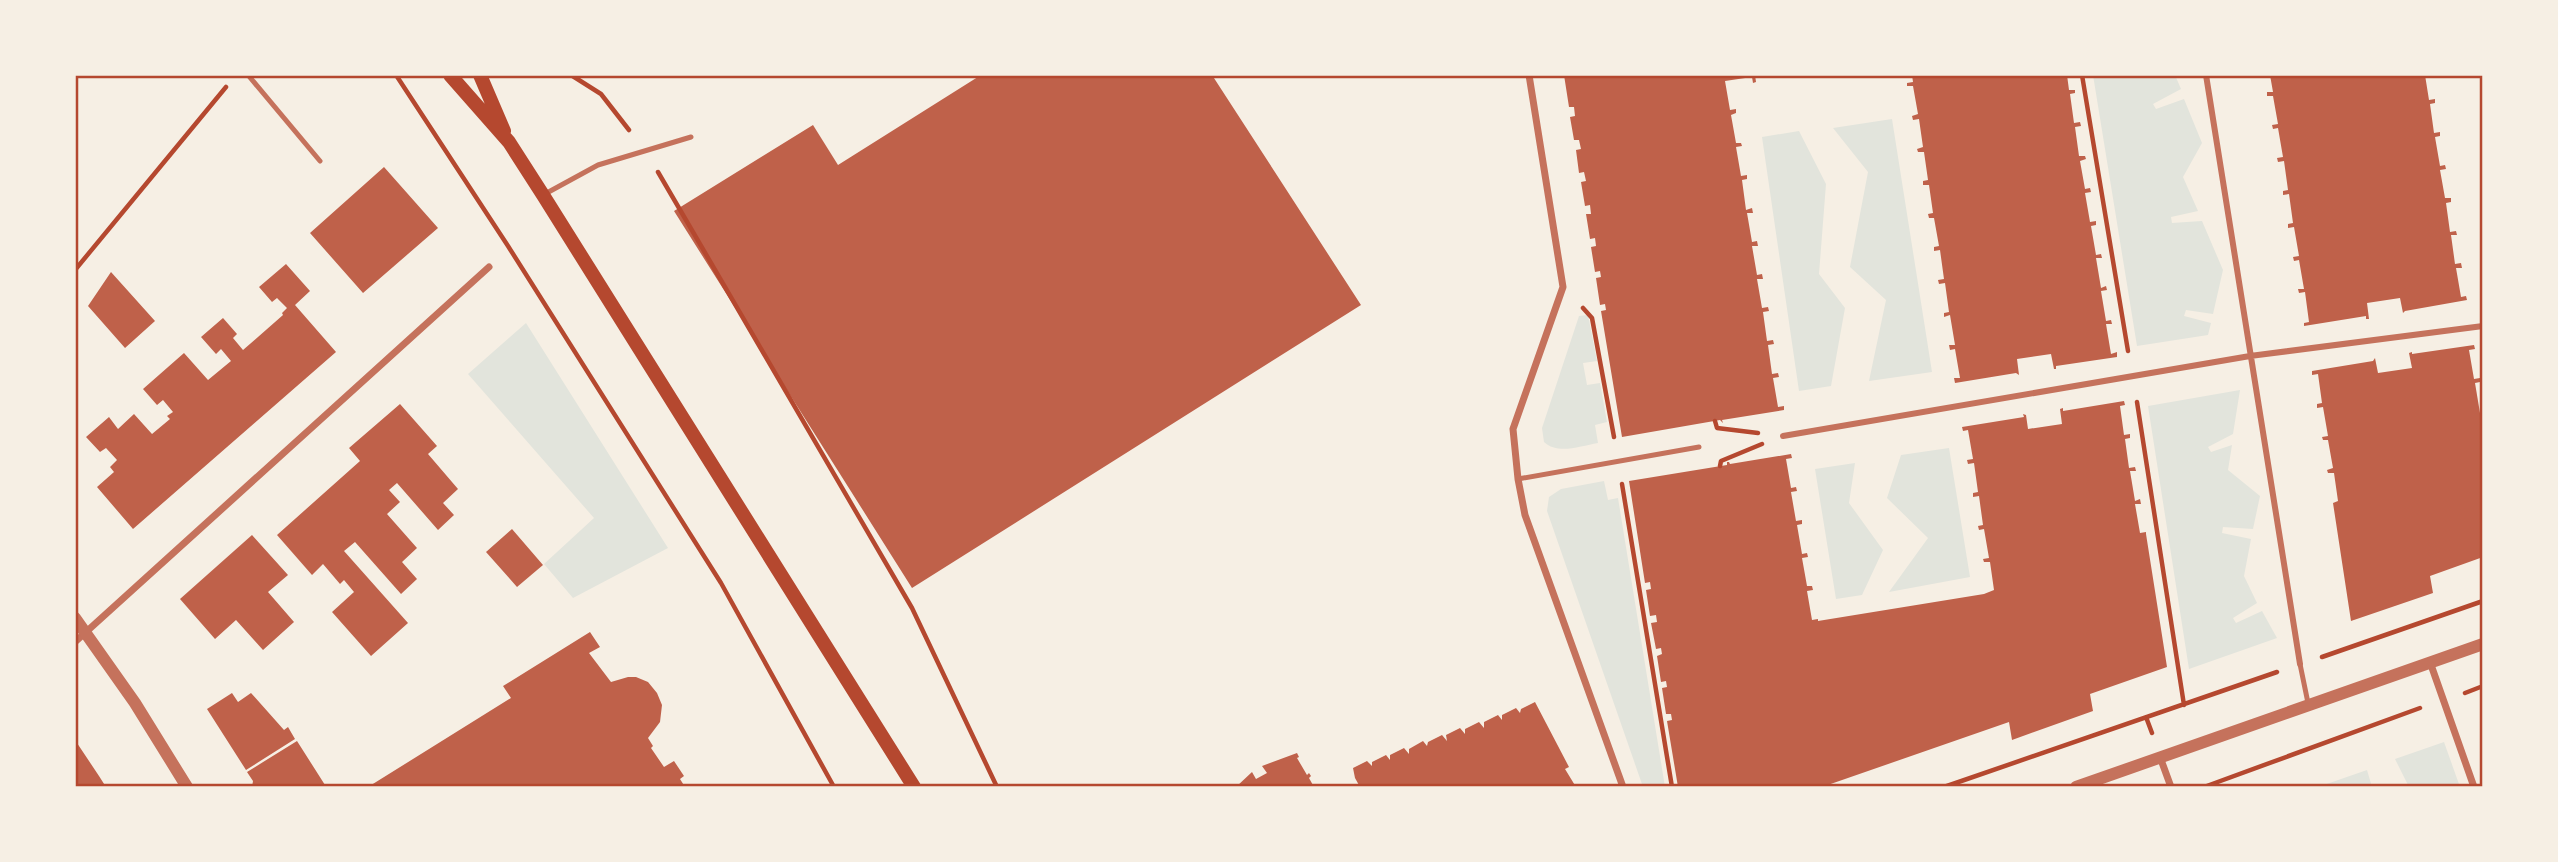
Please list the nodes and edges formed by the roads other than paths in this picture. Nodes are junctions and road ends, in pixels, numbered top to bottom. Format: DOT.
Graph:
graph roads {
  1 [pos="248,75"];
  2 [pos="450,75"];
  3 [pos="480,75"];
  4 [pos="1529,75"];
  5 [pos="2206,75"];
  6 [pos="691,136"];
  7 [pos="509,142"];
  8 [pos="320,161"];
  9 [pos="543,195"];
  10 [pos="489,267"];
  11 [pos="2483,326"];
  12 [pos="2250,356"];
  13 [pos="1783,436"];
  14 [pos="1699,447"];
  15 [pos="1518,479"];
  16 [pos="75,618"];
  17 [pos="85,631"];
  18 [pos="75,642"];
  19 [pos="2483,644"];
  20 [pos="2430,662"];
  21 [pos="2300,664"];
  22 [pos="2309,706"];
  23 [pos="2160,757"];
  24 [pos="187,787"];
  25 [pos="914,787"];
  26 [pos="1623,787"];
  27 [pos="2076,787"];
  28 [pos="2171,787"];
  29 [pos="2474,787"];
  1 -- 8 [label="lane"];
  2 -- 7 [label="main road"];
  3 -- 7 [label="main road"];
  4 -- 15 [label="street"];
  5 -- 12 [label="street"];
  6 -- 9 [label="lane"];
  7 -- 9 [label="main road"];
  9 -- 25 [label="main road"];
  10 -- 17 [label="street"];
  11 -- 12 [label="street"];
  12 -- 13 [label="street"];
  12 -- 21 [label="street"];
  14 -- 15 [label="lane"];
  15 -- 26 [label="street"];
  16 -- 17 [label="street"];
  17 -- 18 [label="street"];
  17 -- 24 [label="street"];
  19 -- 20 [label="street"];
  20 -- 22 [label="street"];
  20 -- 29 [label="street"];
  21 -- 22 [label="lane"];
  22 -- 23 [label="street"];
  23 -- 27 [label="street"];
  23 -- 28 [label="street"];
}
